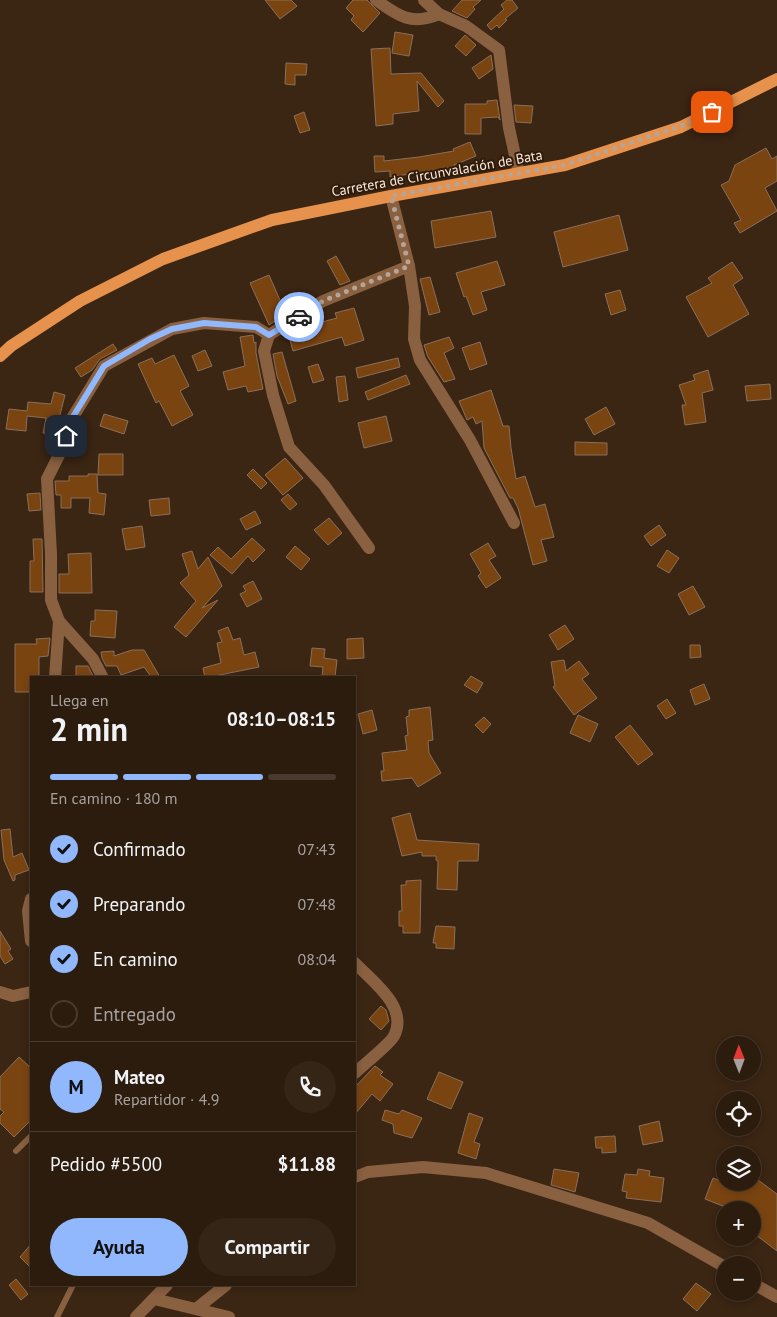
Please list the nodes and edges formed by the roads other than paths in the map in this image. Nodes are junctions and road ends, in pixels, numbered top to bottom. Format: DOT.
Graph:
graph roads {
  1 [pos="376,0"];
  2 [pos="424,0"];
  3 [pos="439,14"];
  4 [pos="777,79"];
  5 [pos="519,174"];
  6 [pos="391,196"];
  7 [pos="409,266"];
  8 [pos="269,335"];
  9 [pos="0,356"];
  10 [pos="514,522"];
  11 [pos="369,548"];
  12 [pos="59,621"];
  13 [pos="55,676"];
  14 [pos="102,676"];
  15 [pos="30,903"];
  16 [pos="30,931"];
  17 [pos="356,965"];
  18 [pos="0,992"];
  19 [pos="30,992"];
  20 [pos="356,1072"];
  21 [pos="30,1137"];
  22 [pos="16,1151"];
  23 [pos="356,1177"];
  24 [pos="716,1262"];
  25 [pos="72,1286"];
  26 [pos="167,1286"];
  27 [pos="225,1286"];
  28 [pos="761,1288"];
  29 [pos="777,1297"];
  30 [pos="154,1299"];
  31 [pos="196,1309"];
  32 [pos="57,1317"];
  33 [pos="136,1317"];
  34 [pos="229,1317"];
  1 -- 3 [label="street"];
  2 -- 3 [label="street"];
  3 -- 5 [label="street"];
  4 -- 5 [label="main road, Carretera de Circunvalación de Bata"];
  5 -- 6 [label="main road, Carretera de Circunvalación de Bata"];
  6 -- 7 [label="street"];
  6 -- 9 [label="main road, Carretera de Circunvalación de Bata"];
  7 -- 8 [label="street"];
  7 -- 10 [label="street"];
  8 -- 11 [label="street"];
  8 -- 12 [label="street"];
  12 -- 13 [label="street"];
  12 -- 14 [label="street"];
  15 -- 16 [label="street"];
  17 -- 20 [label="street"];
  18 -- 19 [label="street"];
  21 -- 22 [label="lane"];
  23 -- 24 [label="street"];
  25 -- 32 [label="lane"];
  26 -- 30 [label="street"];
  27 -- 31 [label="street"];
  28 -- 29 [label="street"];
  30 -- 31 [label="street"];
  30 -- 33 [label="street"];
  31 -- 34 [label="street"];
}
